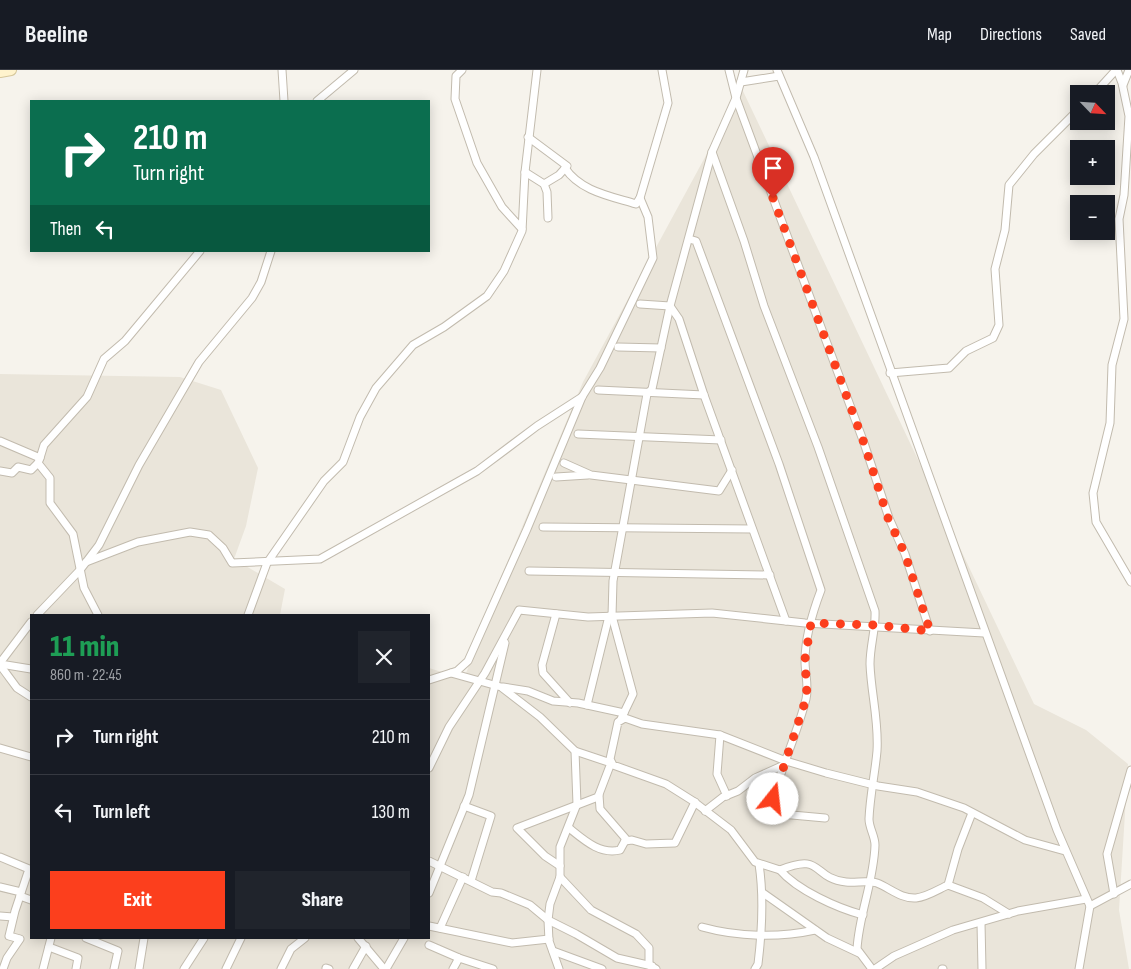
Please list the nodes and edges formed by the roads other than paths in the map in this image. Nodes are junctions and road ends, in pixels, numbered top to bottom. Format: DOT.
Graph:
graph roads {
  1 [pos="11,70"];
  2 [pos="282,70"];
  3 [pos="354,70"];
  4 [pos="462,70"];
  5 [pos="537,70"];
  6 [pos="662,70"];
  7 [pos="729,70"];
  8 [pos="744,70"];
  9 [pos="1116,70"];
  10 [pos="1129,70"];
  11 [pos="0,72"];
  12 [pos="778,73"];
  13 [pos="741,82"];
  14 [pos="1102,85"];
  15 [pos="1123,85"];
  16 [pos="736,98"];
  17 [pos="284,100"];
  18 [pos="318,100"];
  19 [pos="1070,117"];
  20 [pos="528,136"];
  21 [pos="1129,150"];
  22 [pos="712,152"];
  23 [pos="565,168"];
  24 [pos="525,172"];
  25 [pos="544,184"];
  26 [pos="640,198"];
  27 [pos="548,218"];
  28 [pos="522,229"];
  29 [pos="689,239"];
  30 [pos="199,252"];
  31 [pos="271,252"];
  32 [pos="640,304"];
  33 [pos="670,306"];
  34 [pos="618,347"];
  35 [pos="661,348"];
  36 [pos="890,373"];
  37 [pos="598,390"];
  38 [pos="647,394"];
  39 [pos="704,395"];
  40 [pos="582,397"];
  41 [pos="578,434"];
  42 [pos="639,436"];
  43 [pos="721,440"];
  44 [pos="0,441"];
  45 [pos="39,461"];
  46 [pos="564,464"];
  47 [pos="732,470"];
  48 [pos="0,471"];
  49 [pos="591,475"];
  50 [pos="556,477"];
  51 [pos="631,481"];
  52 [pos="543,527"];
  53 [pos="623,529"];
  54 [pos="752,530"];
  55 [pos="86,562"];
  56 [pos="267,563"];
  57 [pos="80,570"];
  58 [pos="529,571"];
  59 [pos="614,574"];
  60 [pos="770,575"];
  61 [pos="1131,582"];
  62 [pos="38,614"];
  63 [pos="97,614"];
  64 [pos="248,614"];
  65 [pos="556,614"];
  66 [pos="611,616"];
  67 [pos="786,621"];
  68 [pos="30,623"];
  69 [pos="811,623"];
  70 [pos="876,625"];
  71 [pos="930,631"];
  72 [pos="507,633"];
  73 [pos="984,633"];
  74 [pos="0,664"];
  75 [pos="30,669"];
  76 [pos="451,673"];
  77 [pos="430,680"];
  78 [pos="479,682"];
  79 [pos="498,686"];
  80 [pos="30,696"];
  81 [pos="570,703"];
  82 [pos="587,705"];
  83 [pos="623,716"];
  84 [pos="720,735"];
  85 [pos="0,748"];
  86 [pos="575,751"];
  87 [pos="30,757"];
  88 [pos="611,763"];
  89 [pos="785,763"];
  90 [pos="430,766"];
  91 [pos="1131,770"];
  92 [pos="871,784"];
  93 [pos="599,795"];
  94 [pos="727,796"];
  95 [pos="695,802"];
  96 [pos="464,806"];
  97 [pos="576,807"];
  98 [pos="705,811"];
  99 [pos="972,813"];
  100 [pos="825,818"];
  101 [pos="568,828"];
  102 [pos="625,841"];
  103 [pos="1065,851"];
  104 [pos="0,857"];
  105 [pos="430,862"];
  106 [pos="759,864"];
  107 [pos="560,866"];
  108 [pos="439,867"];
  109 [pos="780,870"];
  110 [pos="463,877"];
  111 [pos="560,877"];
  112 [pos="471,881"];
  113 [pos="871,882"];
  114 [pos="1131,884"];
  115 [pos="948,885"];
  116 [pos="0,887"];
  117 [pos="430,890"];
  118 [pos="763,893"];
  119 [pos="20,894"];
  120 [pos="1114,894"];
  121 [pos="30,899"];
  122 [pos="1086,899"];
  123 [pos="1090,906"];
  124 [pos="1009,914"];
  125 [pos="863,915"];
  126 [pos="0,916"];
  127 [pos="13,918"];
  128 [pos="548,920"];
  129 [pos="981,923"];
  130 [pos="430,926"];
  131 [pos="702,927"];
  132 [pos="440,928"];
  133 [pos="815,930"];
  134 [pos="761,934"];
  135 [pos="51,939"];
  136 [pos="88,939"];
  137 [pos="144,939"];
  138 [pos="203,939"];
  139 [pos="241,939"];
  140 [pos="304,939"];
  141 [pos="359,939"];
  142 [pos="403,939"];
  143 [pos="549,939"];
  144 [pos="429,945"];
  145 [pos="366,946"];
  146 [pos="49,947"];
  147 [pos="553,951"];
  148 [pos="0,953"];
  149 [pos="860,953"];
  150 [pos="8,957"];
  151 [pos="459,958"];
  152 [pos="654,968"];
  153 [pos="878,968"];
  154 [pos="4,969"];
  155 [pos="43,969"];
  156 [pos="76,969"];
  157 [pos="114,969"];
  158 [pos="139,969"];
  159 [pos="184,969"];
  160 [pos="226,969"];
  161 [pos="281,969"];
  162 [pos="353,969"];
  163 [pos="385,969"];
  164 [pos="453,969"];
  165 [pos="494,969"];
  166 [pos="559,969"];
  167 [pos="602,969"];
  168 [pos="755,969"];
  169 [pos="982,969"];
  170 [pos="1079,969"];
  1 -- 11 [label="main road"];
  2 -- 17 [label="street"];
  3 -- 18 [label="street"];
  4 -- 28 [label="street"];
  5 -- 20 [label="street"];
  6 -- 26 [label="street"];
  7 -- 16 [label="street"];
  8 -- 13 [label="street"];
  9 -- 14 [label="street"];
  9 -- 15 [label="street"];
  10 -- 15 [label="street"];
  12 -- 13 [label="street"];
  12 -- 36 [label="street"];
  13 -- 16 [label="street"];
  15 -- 21 [label="street"];
  16 -- 22 [label="street"];
  16 -- 71 [label="street"];
  19 -- 36 [label="street"];
  20 -- 23 [label="street"];
  20 -- 24 [label="street"];
  21 -- 61 [label="street"];
  22 -- 29 [label="street"];
  22 -- 70 [label="street"];
  23 -- 25 [label="street"];
  23 -- 26 [label="street"];
  24 -- 25 [label="street"];
  24 -- 28 [label="street"];
  25 -- 27 [label="street"];
  26 -- 40 [label="street"];
  28 -- 56 [label="street"];
  29 -- 33 [label="street"];
  29 -- 69 [label="street"];
  30 -- 45 [label="street"];
  31 -- 55 [label="street"];
  32 -- 33 [label="street"];
  33 -- 35 [label="street"];
  33 -- 39 [label="street"];
  34 -- 35 [label="street"];
  35 -- 38 [label="street"];
  36 -- 73 [label="street"];
  37 -- 38 [label="street"];
  38 -- 39 [label="street"];
  38 -- 42 [label="street"];
  39 -- 43 [label="street"];
  40 -- 56 [label="street"];
  40 -- 76 [label="street"];
  41 -- 42 [label="street"];
  42 -- 43 [label="street"];
  42 -- 51 [label="street"];
  43 -- 47 [label="street"];
  44 -- 45 [label="street"];
  45 -- 48 [label="street"];
  45 -- 57 [label="street"];
  46 -- 49 [label="street"];
  47 -- 51 [label="street"];
  47 -- 54 [label="street"];
  49 -- 50 [label="street"];
  49 -- 51 [label="street"];
  51 -- 53 [label="street"];
  52 -- 53 [label="street"];
  53 -- 54 [label="street"];
  53 -- 59 [label="street"];
  54 -- 60 [label="street"];
  55 -- 56 [label="street"];
  55 -- 57 [label="street"];
  56 -- 64 [label="street"];
  57 -- 62 [label="street"];
  57 -- 63 [label="street"];
  58 -- 59 [label="street"];
  59 -- 60 [label="street"];
  59 -- 66 [label="street"];
  60 -- 67 [label="street"];
  65 -- 66 [label="street"];
  65 -- 72 [label="street"];
  65 -- 81 [label="street"];
  66 -- 67 [label="street"];
  66 -- 82 [label="street"];
  66 -- 83 [label="street"];
  67 -- 69 [label="street"];
  68 -- 74 [label="street"];
  69 -- 70 [label="street"];
  69 -- 89 [label="street"];
  70 -- 71 [label="street"];
  70 -- 92 [label="street"];
  71 -- 73 [label="street"];
  72 -- 78 [label="street"];
  72 -- 79 [label="street"];
  73 -- 103 [label="street"];
  74 -- 75 [label="street"];
  74 -- 80 [label="street"];
  76 -- 77 [label="street"];
  76 -- 78 [label="street"];
  78 -- 79 [label="street"];
  78 -- 90 [label="street"];
  79 -- 81 [label="street"];
  79 -- 86 [label="street"];
  79 -- 96 [label="street"];
  81 -- 82 [label="street"];
  82 -- 83 [label="street"];
  83 -- 84 [label="street"];
  83 -- 88 [label="street"];
  84 -- 89 [label="street"];
  84 -- 94 [label="street"];
  85 -- 87 [label="street"];
  86 -- 88 [label="street"];
  86 -- 97 [label="street"];
  88 -- 93 [label="street"];
  88 -- 95 [label="street"];
  89 -- 92 [label="street"];
  89 -- 94 [label="street"];
  89 -- 100 [label="street"];
  91 -- 120 [label="street"];
  92 -- 99 [label="street"];
  92 -- 113 [label="street"];
  93 -- 97 [label="street"];
  93 -- 102 [label="street"];
  94 -- 98 [label="street"];
  95 -- 98 [label="street"];
  95 -- 102 [label="street"];
  96 -- 108 [label="street"];
  96 -- 112 [label="street"];
  97 -- 101 [label="street"];
  97 -- 107 [label="street"];
  98 -- 106 [label="street"];
  99 -- 103 [label="street"];
  99 -- 115 [label="street"];
  101 -- 102 [label="street"];
  101 -- 107 [label="street"];
  103 -- 122 [label="street"];
  104 -- 119 [label="street"];
  105 -- 108 [label="street"];
  106 -- 109 [label="street"];
  106 -- 118 [label="street"];
  107 -- 111 [label="street"];
  108 -- 110 [label="street"];
  108 -- 117 [label="street"];
  109 -- 113 [label="street"];
  109 -- 125 [label="street"];
  110 -- 112 [label="street"];
  110 -- 132 [label="street"];
  111 -- 128 [label="street"];
  111 -- 152 [label="street"];
  112 -- 128 [label="street"];
  113 -- 115 [label="street"];
  113 -- 125 [label="street"];
  114 -- 120 [label="street"];
  115 -- 124 [label="street"];
  116 -- 119 [label="street"];
  118 -- 133 [label="street"];
  118 -- 134 [label="street"];
  119 -- 121 [label="street"];
  119 -- 127 [label="street"];
  120 -- 123 [label="street"];
  122 -- 123 [label="street"];
  122 -- 124 [label="street"];
  123 -- 170 [label="street"];
  124 -- 129 [label="street"];
  125 -- 149 [label="street"];
  126 -- 127 [label="street"];
  127 -- 150 [label="street"];
  128 -- 143 [label="street"];
  128 -- 152 [label="street"];
  129 -- 153 [label="street"];
  129 -- 169 [label="street"];
  130 -- 132 [label="street"];
  131 -- 134 [label="street"];
  132 -- 143 [label="street"];
  133 -- 134 [label="street"];
  133 -- 149 [label="street"];
  134 -- 168 [label="street"];
  135 -- 146 [label="street"];
  136 -- 157 [label="street"];
  137 -- 158 [label="street"];
  138 -- 159 [label="street"];
  139 -- 160 [label="street"];
  140 -- 161 [label="street"];
  141 -- 145 [label="street"];
  142 -- 163 [label="street"];
  143 -- 147 [label="street"];
  144 -- 151 [label="street"];
  145 -- 162 [label="street"];
  145 -- 163 [label="street"];
  146 -- 155 [label="street"];
  146 -- 156 [label="street"];
  147 -- 166 [label="street"];
  147 -- 167 [label="street"];
  148 -- 150 [label="street"];
  149 -- 153 [label="street"];
  150 -- 154 [label="street"];
  151 -- 164 [label="street"];
  151 -- 165 [label="street"];
}
